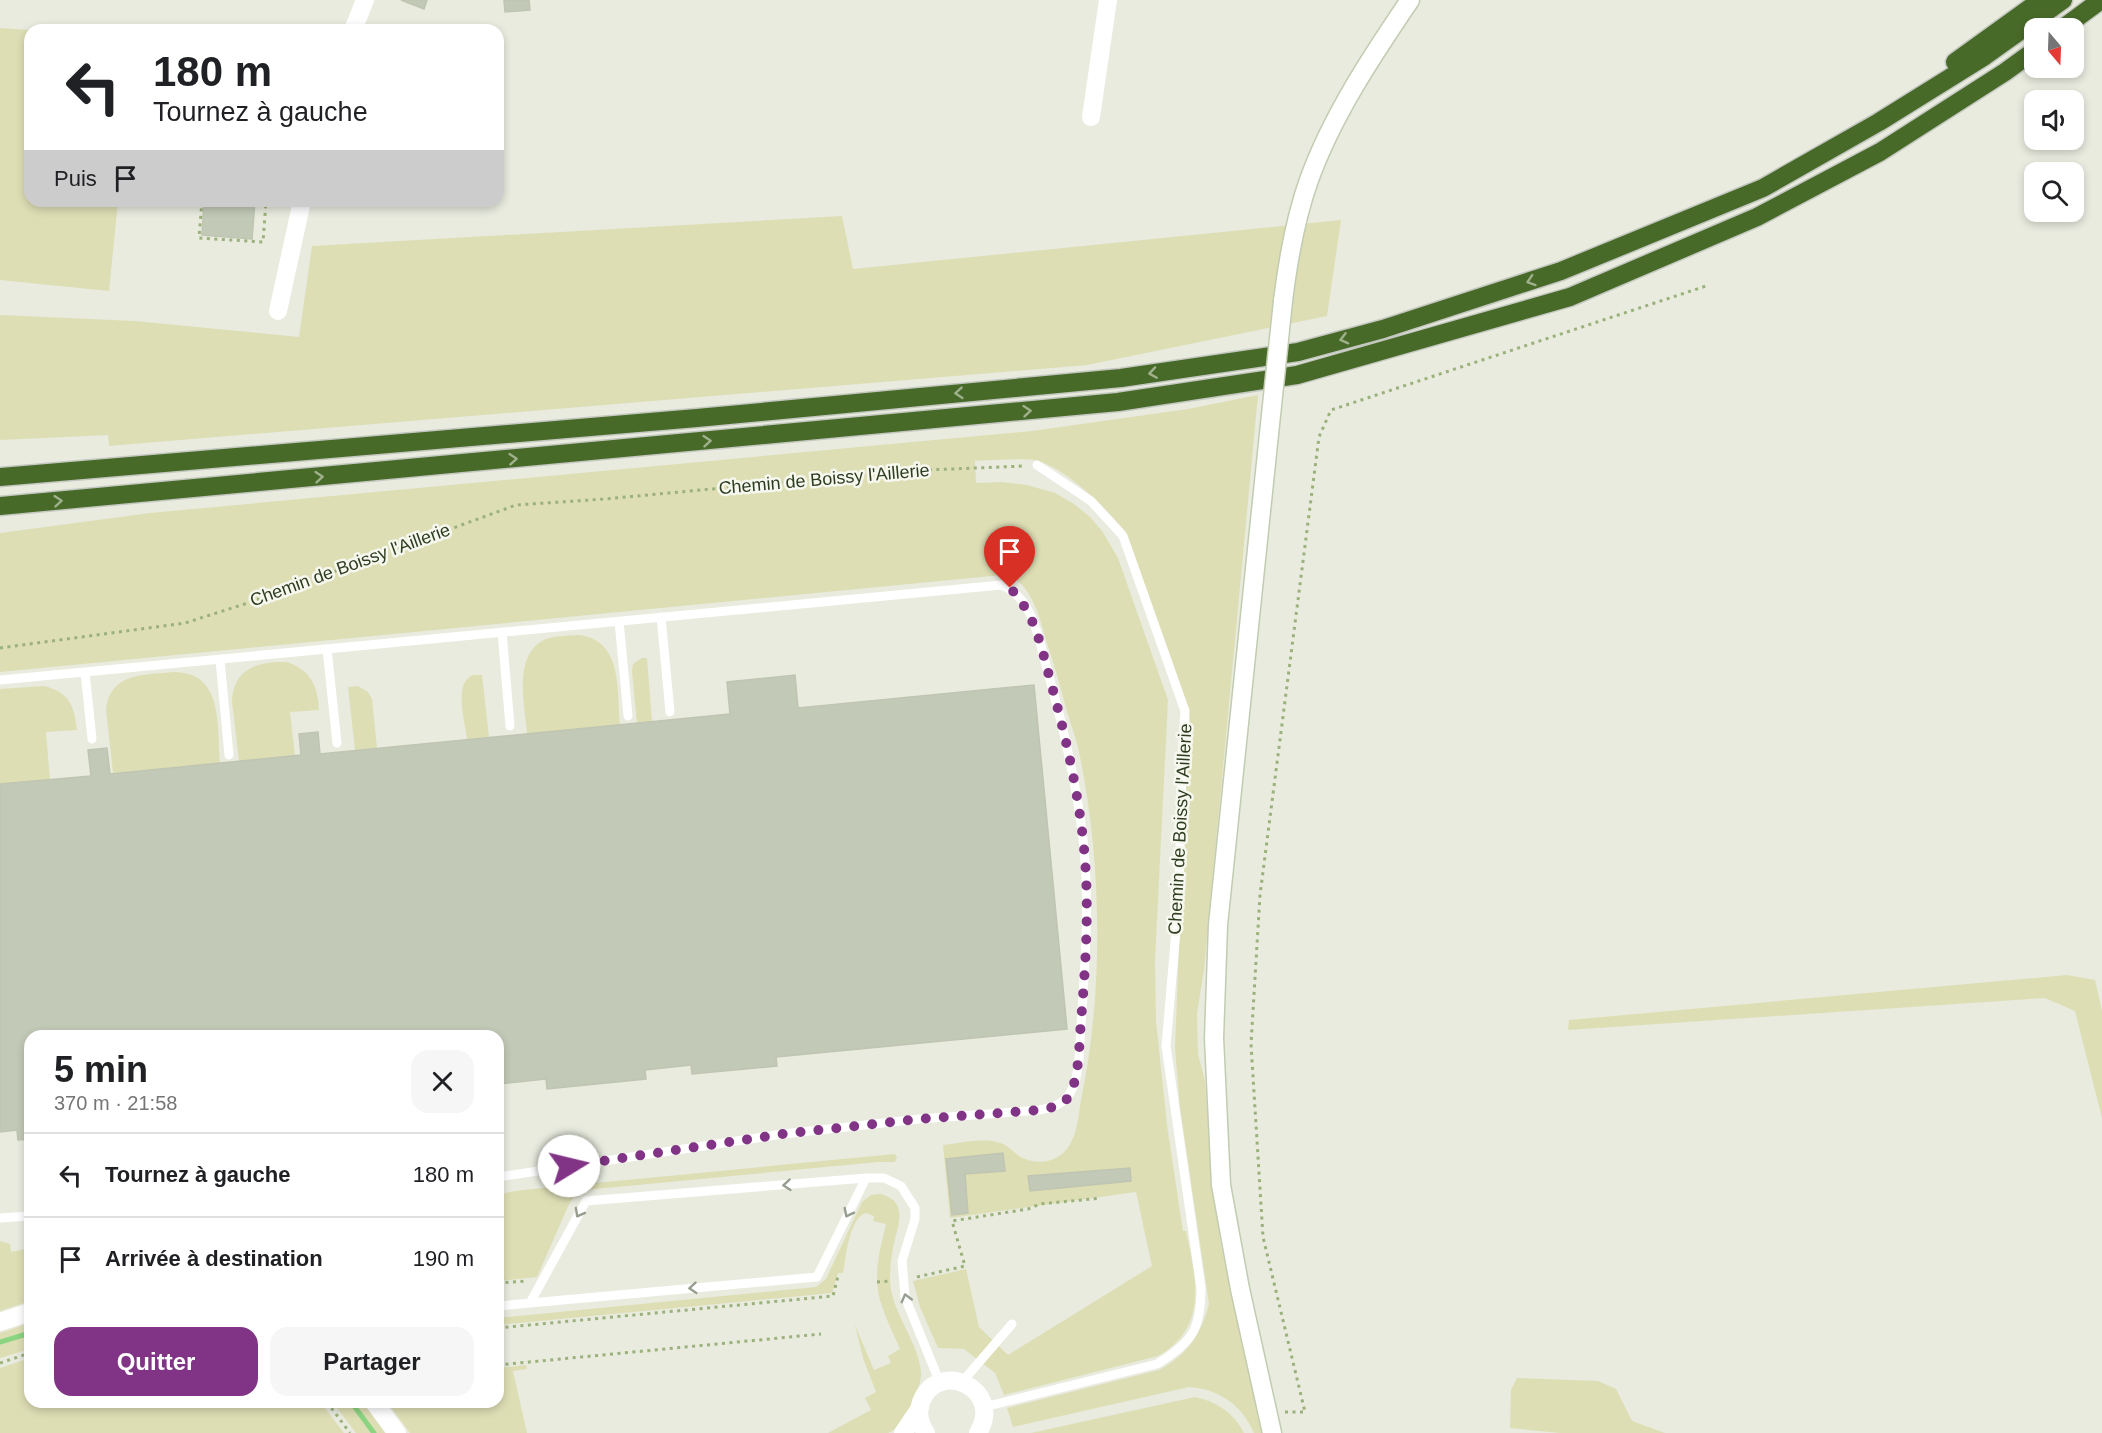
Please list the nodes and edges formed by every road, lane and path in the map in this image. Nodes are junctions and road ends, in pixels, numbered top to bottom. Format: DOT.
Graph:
graph roads {
  1 [pos="365,0"];
  2 [pos="1108,0"];
  3 [pos="1410,0"];
  4 [pos="2041,0"];
  5 [pos="2062,0"];
  6 [pos="2101,0"];
  7 [pos="2077,18"];
  8 [pos="355,24"];
  9 [pos="2024,58"];
  10 [pos="1091,117"];
  11 [pos="202,207"];
  12 [pos="266,207"];
  13 [pos="301,207"];
  14 [pos="1561,272"];
  15 [pos="1706,286"];
  16 [pos="278,312"];
  17 [pos="1037,465"];
  18 [pos="0,477"];
  19 [pos="0,506"];
  20 [pos="661,617"];
  21 [pos="619,621"];
  22 [pos="502,632"];
  23 [pos="0,648"];
  24 [pos="327,649"];
  25 [pos="220,660"];
  26 [pos="85,672"];
  27 [pos="0,680"];
  28 [pos="670,712"];
  29 [pos="628,716"];
  30 [pos="510,726"];
  31 [pos="92,739"];
  32 [pos="337,743"];
  33 [pos="229,755"];
  34 [pos="504,1176"];
  35 [pos="866,1178"];
  36 [pos="1101,1198"];
  37 [pos="24,1216"];
  38 [pos="0,1218"];
  39 [pos="838,1275"];
  40 [pos="915,1277"];
  41 [pos="535,1280"];
  42 [pos="890,1281"];
  43 [pos="877,1282"];
  44 [pos="504,1283"];
  45 [pos="530,1304"];
  46 [pos="504,1306"];
  47 [pos="24,1314"];
  48 [pos="0,1322"];
  49 [pos="1012,1324"];
  50 [pos="504,1327"];
  51 [pos="821,1334"];
  52 [pos="24,1355"];
  53 [pos="0,1363"];
  54 [pos="504,1364"];
  55 [pos="962,1382"];
  56 [pos="940,1383"];
  57 [pos="984,1407"];
  58 [pos="331,1408"];
  59 [pos="378,1408"];
  60 [pos="920,1408"];
  61 [pos="1267,1411"];
  62 [pos="980,1431"];
  63 [pos="350,1433"];
  64 [pos="397,1433"];
  65 [pos="903,1433"];
  66 [pos="926,1433"];
  67 [pos="1272,1433"];
  1 -- 8 [label="main road"];
  2 -- 10 [label="main road"];
  3 -- 61 [label="main road, bridge"];
  4 -- 14 [label="highway"];
  5 -- 14 [label="highway"];
  6 -- 7 [label="highway"];
  19 -- 9 [label="highway, one-way"];
  11 -- 12 [label="path"];
  13 -- 16 [label="main road"];
  14 -- 18 [label="highway, one-way"];
  15 -- 61 [label="path"];
  17 -- 23 [label="path, Chemin de Boissy l'Aillerie"];
  17 -- 57 [label="lane, Chemin de Boissy l'Aillerie"];
  20 -- 21 [label="lane"];
  20 -- 28 [label="lane"];
  20 -- 34 [label="lane"];
  21 -- 22 [label="lane"];
  21 -- 29 [label="lane"];
  22 -- 24 [label="lane"];
  22 -- 30 [label="lane"];
  24 -- 25 [label="lane"];
  24 -- 32 [label="lane"];
  25 -- 26 [label="lane"];
  25 -- 33 [label="lane"];
  26 -- 27 [label="lane"];
  26 -- 31 [label="lane"];
  35 -- 45 [label="lane, one-way"];
  35 -- 45 [label="lane, one-way"];
  56 -- 35 [label="lane, one-way"];
  36 -- 40 [label="path"];
  37 -- 38 [label="lane"];
  39 -- 50 [label="path"];
  41 -- 44 [label="path"];
  42 -- 43 [label="path"];
  45 -- 46 [label="lane"];
  47 -- 48 [label="main road"];
  49 -- 55 [label="lane"];
  51 -- 54 [label="path"];
  52 -- 53 [label="path"];
  55 -- 56 [label="main road"];
  55 -- 57 [label="main road"];
  56 -- 60 [label="main road"];
  57 -- 62 [label="main road"];
  58 -- 63 [label="path"];
  59 -- 64 [label="main road"];
  60 -- 65 [label="main road"];
  60 -- 66 [label="main road"];
  61 -- 67 [label="main road"];
}
